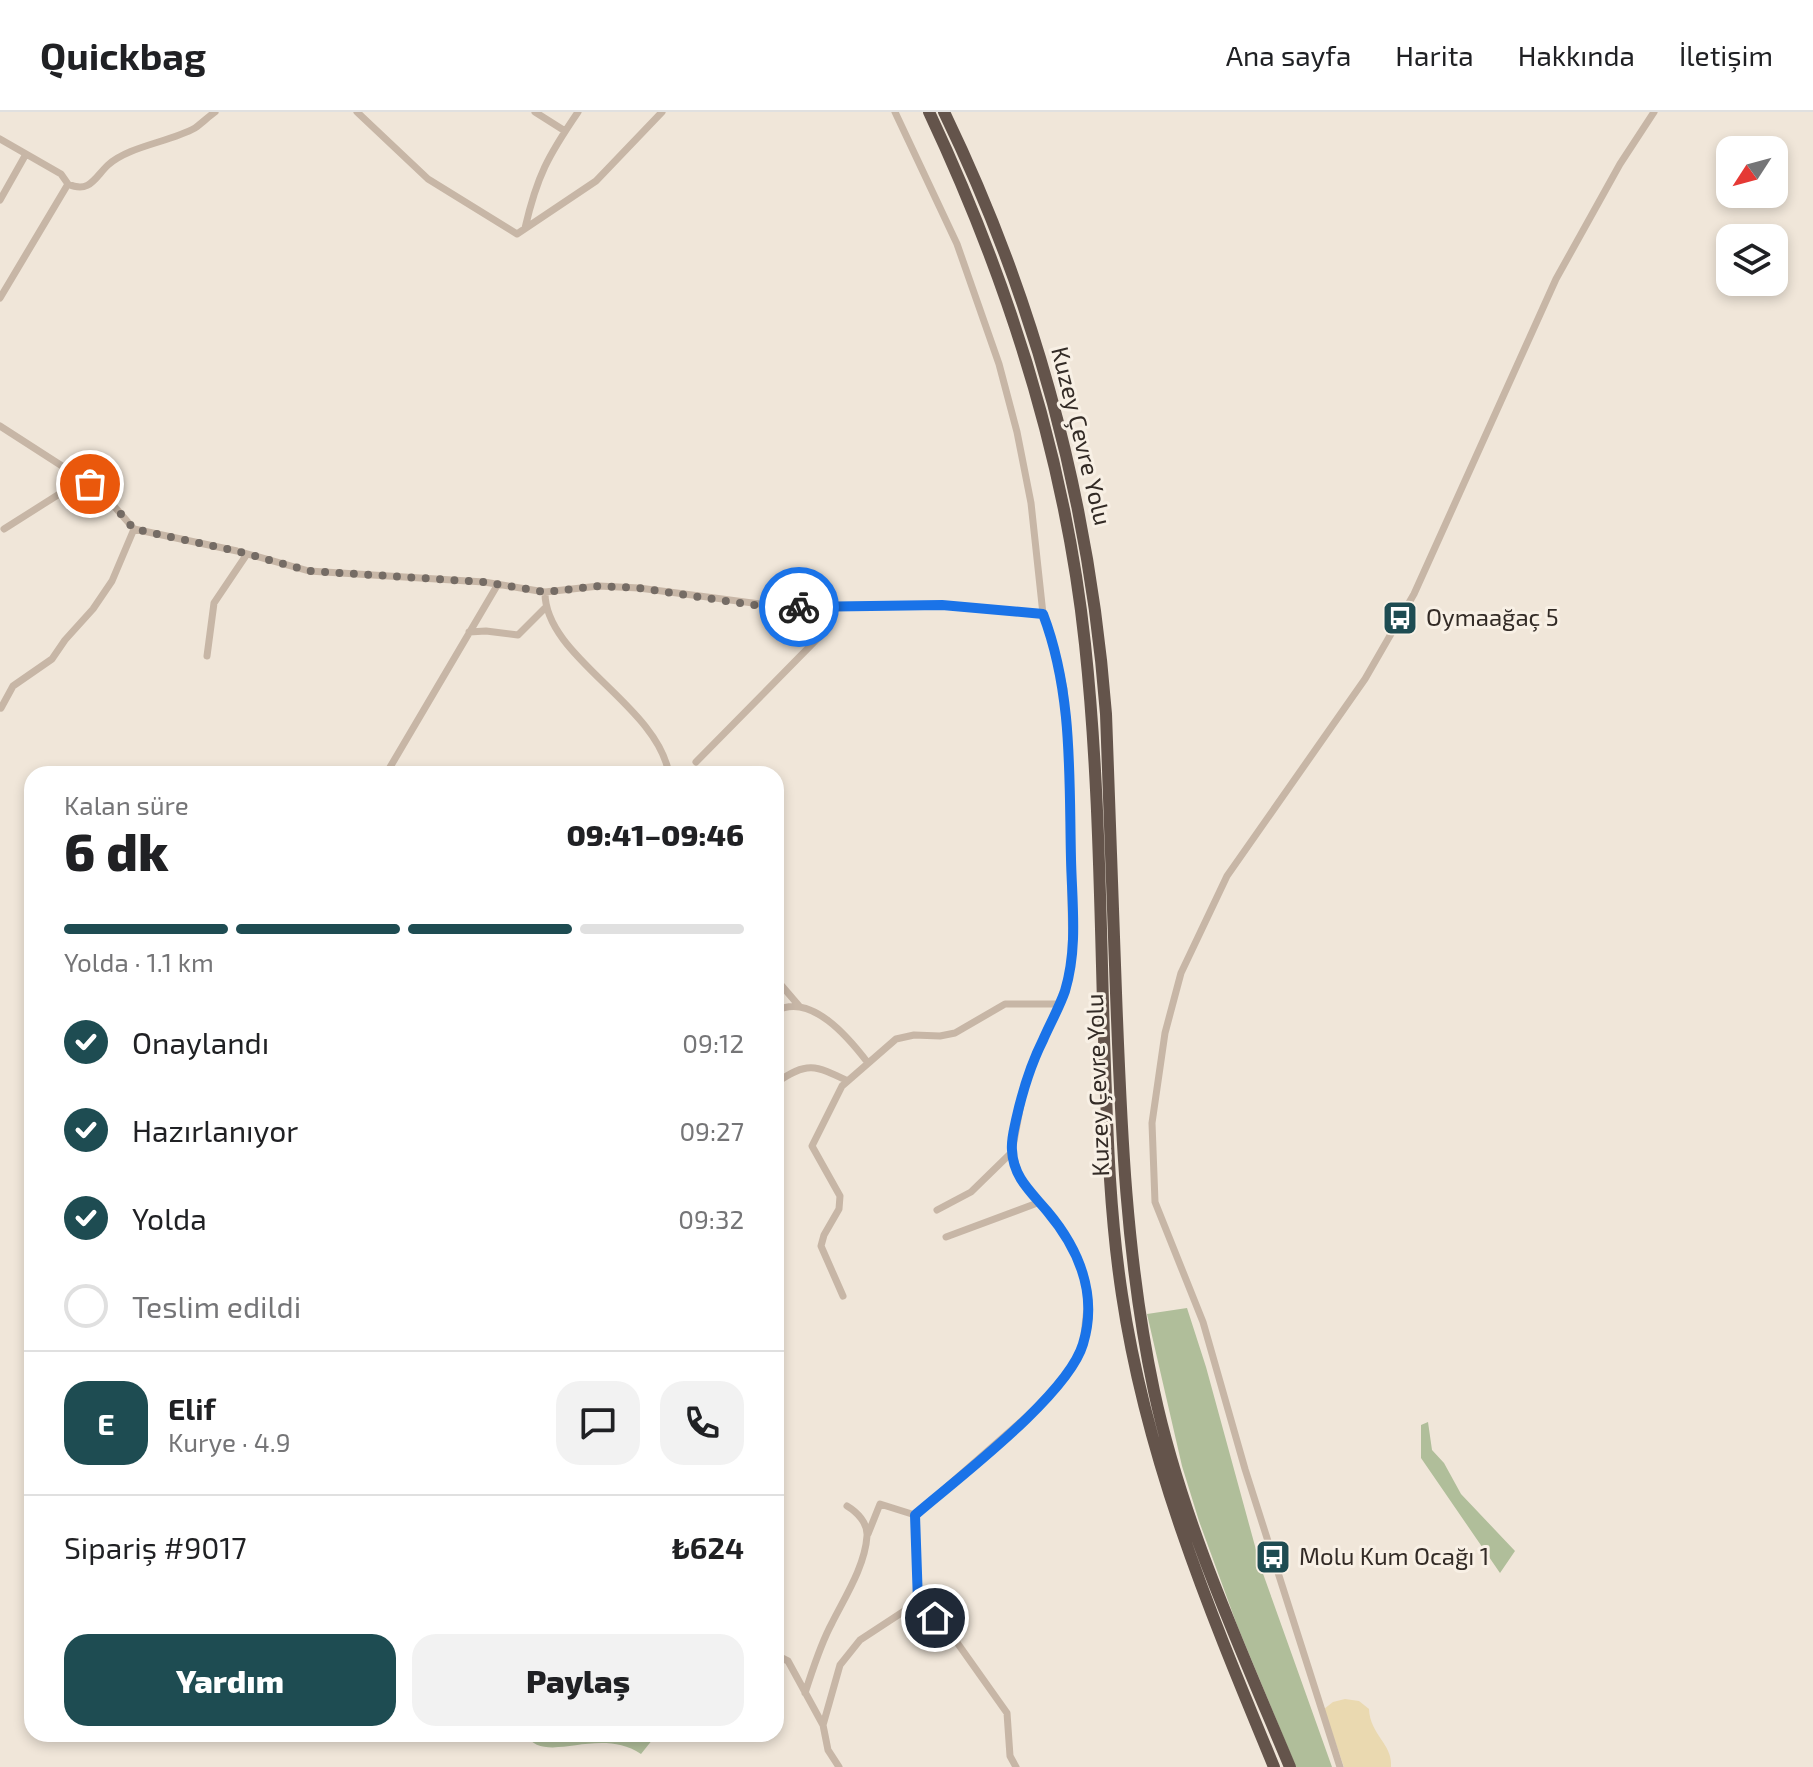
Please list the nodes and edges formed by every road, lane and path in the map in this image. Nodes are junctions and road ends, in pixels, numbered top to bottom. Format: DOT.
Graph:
graph roads {
  1 [pos="215,112"];
  2 [pos="357,112"];
  3 [pos="535,112"];
  4 [pos="578,112"];
  5 [pos="662,112"];
  6 [pos="895,112"];
  7 [pos="929,112"];
  8 [pos="944,112"];
  9 [pos="1654,112"];
  10 [pos="565,131"];
  11 [pos="0,139"];
  12 [pos="26,154"];
  13 [pos="68,184"];
  14 [pos="0,200"];
  15 [pos="525,228"];
  16 [pos="0,298"];
  17 [pos="0,426"];
  18 [pos="83,479"];
  19 [pos="4,529"];
  20 [pos="134,529"];
  21 [pos="247,554"];
  22 [pos="498,584"];
  23 [pos="545,592"];
  24 [pos="832,606"];
  25 [pos="545,608"];
  26 [pos="1043,614"];
  27 [pos="469,632"];
  28 [pos="207,656"];
  29 [pos="1,708"];
  30 [pos="696,762"];
  31 [pos="391,766"];
  32 [pos="667,766"];
  33 [pos="784,988"];
  34 [pos="1060,1004"];
  35 [pos="800,1007"];
  36 [pos="784,1008"];
  37 [pos="868,1063"];
  38 [pos="784,1078"];
  39 [pos="848,1081"];
  40 [pos="1012,1152"];
  41 [pos="1040,1202"];
  42 [pos="937,1210"];
  43 [pos="946,1237"];
  44 [pos="843,1296"];
  45 [pos="847,1506"];
  46 [pos="915,1515"];
  47 [pos="868,1534"];
  48 [pos="918,1602"];
  49 [pos="784,1658"];
  50 [pos="805,1693"];
  51 [pos="823,1725"];
  52 [pos="839,1767"];
  53 [pos="1016,1767"];
  54 [pos="1274,1767"];
  55 [pos="1290,1767"];
  56 [pos="1340,1767"];
  1 -- 13 [label="street"];
  2 -- 15 [label="street"];
  3 -- 10 [label="street"];
  4 -- 10 [label="street"];
  5 -- 15 [label="street"];
  6 -- 26 [label="street"];
  7 -- 54 [label="highway, Kuzey Çevre Yolu"];
  8 -- 55 [label="highway, Kuzey Çevre Yolu"];
  9 -- 56 [label="street"];
  10 -- 15 [label="street"];
  11 -- 12 [label="street"];
  12 -- 13 [label="street"];
  12 -- 14 [label="street"];
  13 -- 16 [label="street"];
  17 -- 18 [label="street"];
  18 -- 19 [label="street"];
  18 -- 20 [label="street"];
  20 -- 21 [label="street"];
  20 -- 29 [label="street"];
  21 -- 22 [label="street"];
  21 -- 28 [label="street"];
  22 -- 23 [label="street"];
  22 -- 27 [label="street"];
  23 -- 24 [label="street"];
  23 -- 25 [label="street"];
  24 -- 26 [label="street"];
  24 -- 30 [label="street"];
  25 -- 27 [label="street"];
  25 -- 32 [label="street"];
  26 -- 34 [label="street"];
  27 -- 31 [label="street"];
  33 -- 35 [label="street"];
  34 -- 37 [label="street"];
  34 -- 40 [label="street"];
  35 -- 36 [label="street"];
  35 -- 37 [label="street"];
  37 -- 39 [label="street"];
  38 -- 39 [label="street"];
  39 -- 44 [label="street"];
  40 -- 41 [label="street"];
  40 -- 42 [label="street"];
  41 -- 43 [label="street"];
  41 -- 46 [label="street"];
  45 -- 47 [label="street"];
  46 -- 47 [label="street"];
  46 -- 48 [label="street"];
  47 -- 50 [label="street"];
  48 -- 51 [label="street"];
  48 -- 53 [label="street"];
  49 -- 50 [label="street"];
  50 -- 51 [label="street"];
  51 -- 52 [label="street"];
}
